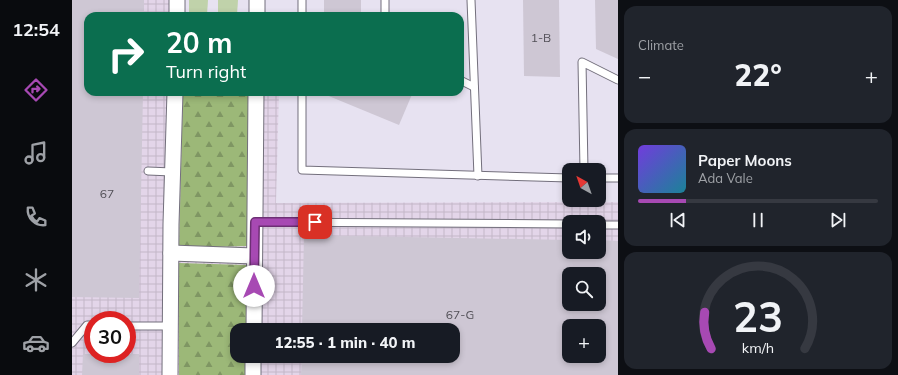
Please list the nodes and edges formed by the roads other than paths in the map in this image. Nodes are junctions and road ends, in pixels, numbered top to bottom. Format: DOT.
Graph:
graph roads {
  1 [pos="177,0"];
  2 [pos="257,0"];
  3 [pos="302,0"];
  4 [pos="386,0"];
  5 [pos="471,0"];
  6 [pos="177,12"];
  7 [pos="256,12"];
  8 [pos="302,12"];
  9 [pos="385,12"];
  10 [pos="618,80"];
  11 [pos="464,82"];
  12 [pos="474,87"];
  13 [pos="175,96"];
  14 [pos="256,96"];
  15 [pos="302,96"];
  16 [pos="584,163"];
  17 [pos="148,171"];
  18 [pos="172,172"];
  19 [pos="478,176"];
  20 [pos="562,178"];
  21 [pos="606,178"];
  22 [pos="618,178"];
  23 [pos="255,222"];
  24 [pos="562,224"];
  25 [pos="606,225"];
  26 [pos="618,225"];
  27 [pos="171,253"];
  28 [pos="254,256"];
  29 [pos="254,323"];
  30 [pos="136,326"];
  31 [pos="170,326"];
  32 [pos="84,329"];
  33 [pos="72,344"];
  34 [pos="253,363"];
  35 [pos="170,375"];
  36 [pos="253,375"];
  1 -- 6 [label="street"];
  2 -- 7 [label="street"];
  3 -- 8 [label="lane"];
  4 -- 9 [label="lane"];
  5 -- 12 [label="lane"];
  10 -- 16 [label="lane"];
  11 -- 12 [label="lane"];
  12 -- 19 [label="lane"];
  13 -- 18 [label="street"];
  14 -- 23 [label="street"];
  15 -- 19 [label="lane"];
  17 -- 18 [label="lane"];
  18 -- 27 [label="street"];
  19 -- 20 [label="lane"];
  21 -- 22 [label="lane"];
  23 -- 24 [label="lane"];
  23 -- 28 [label="street"];
  25 -- 26 [label="lane"];
  27 -- 28 [label="street"];
  27 -- 31 [label="street"];
  28 -- 29 [label="street"];
  30 -- 31 [label="lane"];
  31 -- 35 [label="street"];
  32 -- 33 [label="lane"];
  34 -- 36 [label="street"];
}
